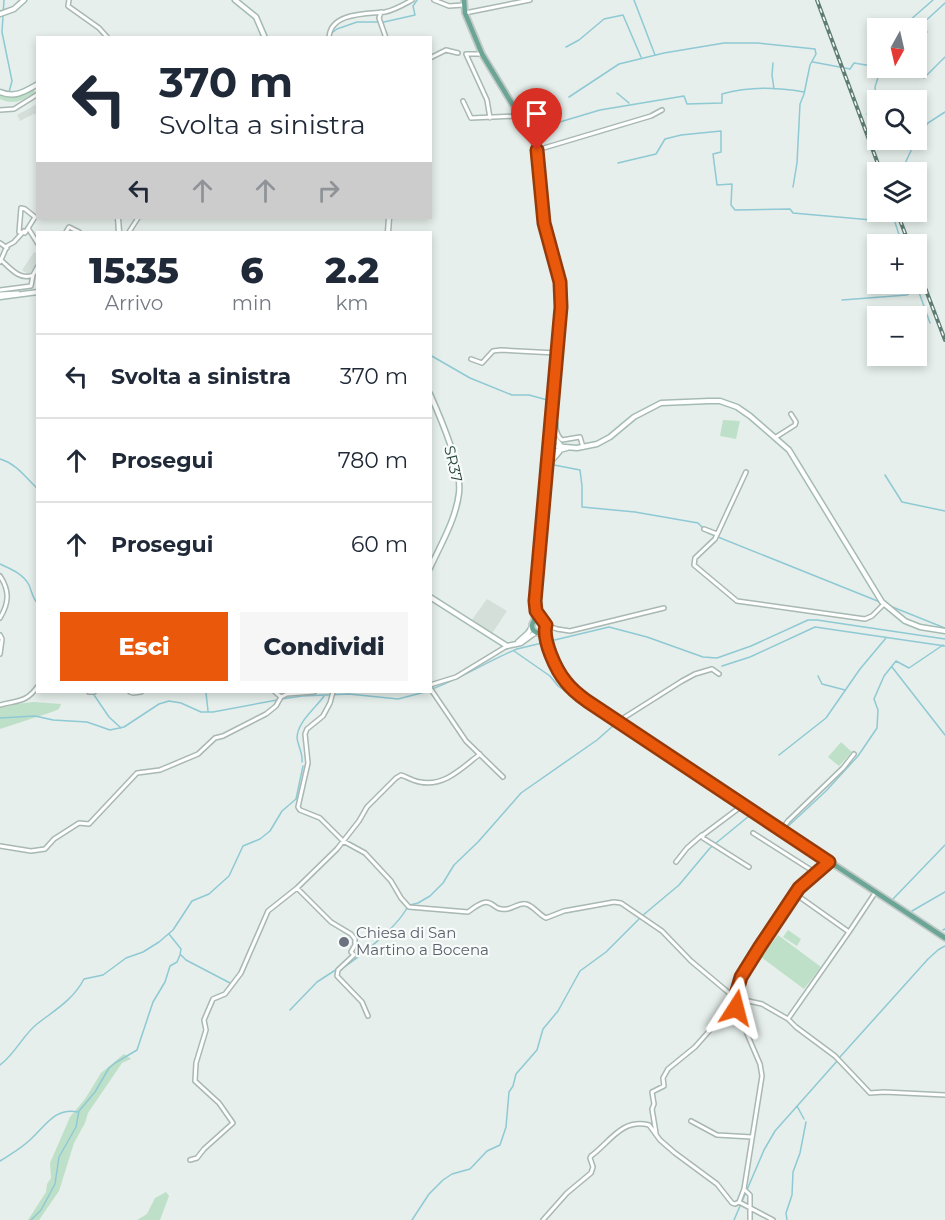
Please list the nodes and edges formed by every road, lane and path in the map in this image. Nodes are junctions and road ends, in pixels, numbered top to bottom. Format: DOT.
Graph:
graph roads {
  1 [pos="24,0"];
  2 [pos="69,0"];
  3 [pos="235,0"];
  4 [pos="412,0"];
  5 [pos="434,0"];
  6 [pos="497,0"];
  7 [pos="529,0"];
  8 [pos="464,2"];
  9 [pos="498,6"];
  10 [pos="381,12"];
  11 [pos="465,13"];
  12 [pos="0,14"];
  13 [pos="106,36"];
  14 [pos="264,36"];
  15 [pos="329,36"];
  16 [pos="385,36"];
  17 [pos="458,52"];
  18 [pos="481,54"];
  19 [pos="432,57"];
  20 [pos="36,85"];
  21 [pos="0,92"];
  22 [pos="36,95"];
  23 [pos="463,101"];
  24 [pos="0,110"];
  25 [pos="662,111"];
  26 [pos="518,116"];
  27 [pos="490,118"];
  28 [pos="537,150"];
  29 [pos="28,228"];
  30 [pos="66,231"];
  31 [pos="77,231"];
  32 [pos="24,232"];
  33 [pos="36,241"];
  34 [pos="0,243"];
  35 [pos="7,248"];
  36 [pos="0,261"];
  37 [pos="36,270"];
  38 [pos="33,275"];
  39 [pos="36,292"];
  40 [pos="0,294"];
  41 [pos="556,353"];
  42 [pos="471,359"];
  43 [pos="432,399"];
  44 [pos="791,414"];
  45 [pos="550,417"];
  46 [pos="549,429"];
  47 [pos="776,437"];
  48 [pos="562,446"];
  49 [pos="583,447"];
  50 [pos="549,448"];
  51 [pos="568,448"];
  52 [pos="559,452"];
  53 [pos="548,465"];
  54 [pos="746,472"];
  55 [pos="704,529"];
  56 [pos="717,534"];
  57 [pos="432,563"];
  58 [pos="0,576"];
  59 [pos="432,598"];
  60 [pos="884,604"];
  61 [pos="664,608"];
  62 [pos="536,611"];
  63 [pos="0,618"];
  64 [pos="534,621"];
  65 [pos="532,627"];
  66 [pos="542,628"];
  67 [pos="945,632"];
  68 [pos="0,635"];
  69 [pos="510,646"];
  70 [pos="0,654"];
  71 [pos="719,674"];
  72 [pos="432,688"];
  73 [pos="36,689"];
  74 [pos="432,690"];
  75 [pos="276,693"];
  76 [pos="287,693"];
  77 [pos="333,695"];
  78 [pos="280,697"];
  79 [pos="0,705"];
  80 [pos="620,723"];
  81 [pos="480,754"];
  82 [pos="854,754"];
  83 [pos="503,777"];
  84 [pos="743,805"];
  85 [pos="781,830"];
  86 [pos="753,833"];
  87 [pos="702,835"];
  88 [pos="344,841"];
  89 [pos="0,846"];
  90 [pos="676,862"];
  91 [pos="829,862"];
  92 [pos="749,867"];
  93 [pos="816,873"];
  94 [pos="297,888"];
  95 [pos="794,893"];
  96 [pos="875,893"];
  97 [pos="849,932"];
  98 [pos="945,939"];
  99 [pos="735,1000"];
  100 [pos="368,1016"];
  101 [pos="788,1019"];
  102 [pos="945,1095"];
  103 [pos="692,1120"];
  104 [pos="656,1135"];
  105 [pos="752,1137"];
  106 [pos="190,1160"];
  107 [pos="744,1190"];
  108 [pos="739,1202"];
  109 [pos="748,1209"];
  110 [pos="543,1220"];
  111 [pos="750,1220"];
  112 [pos="773,1220"];
  1 -- 12 [label="main road"];
  2 -- 13 [label="street"];
  3 -- 14 [label="main road"];
  4 -- 10 [label="street"];
  5 -- 8 [label="street"];
  6 -- 9 [label="street"];
  7 -- 9 [label="street"];
  8 -- 11 [label="main road"];
  9 -- 11 [label="street"];
  10 -- 15 [label="street"];
  10 -- 16 [label="street"];
  11 -- 18 [label="main road"];
  17 -- 19 [label="street"];
  18 -- 26 [label="main road"];
  18 -- 27 [label="street"];
  20 -- 21 [label="main road"];
  22 -- 24 [label="street"];
  23 -- 27 [label="street"];
  25 -- 28 [label="street"];
  26 -- 27 [label="street"];
  26 -- 28 [label="main road"];
  28 -- 41 [label="main road"];
  29 -- 32 [label="street"];
  29 -- 32 [label="street"];
  29 -- 33 [label="street"];
  30 -- 31 [label="street"];
  32 -- 35 [label="street"];
  34 -- 35 [label="street"];
  35 -- 36 [label="street"];
  36 -- 38 [label="street"];
  37 -- 38 [label="street"];
  38 -- 40 [label="street"];
  39 -- 40 [label="main road"];
  41 -- 42 [label="street"];
  41 -- 45 [label="main road"];
  43 -- 57 [label="main road, SR37"];
  44 -- 47 [label="street"];
  45 -- 46 [label="main road"];
  45 -- 49 [label="street"];
  46 -- 48 [label="main road"];
  46 -- 50 [label="main road"];
  47 -- 49 [label="main road"];
  47 -- 60 [label="main road"];
  48 -- 50 [label="main road"];
  48 -- 51 [label="main road"];
  49 -- 51 [label="main road"];
  50 -- 52 [label="main road"];
  50 -- 53 [label="main road"];
  51 -- 52 [label="main road"];
  52 -- 53 [label="main road"];
  53 -- 62 [label="main road"];
  54 -- 56 [label="street"];
  55 -- 56 [label="street"];
  56 -- 60 [label="street"];
  58 -- 63 [label="street"];
  59 -- 69 [label="main road"];
  60 -- 67 [label="main road"];
  61 -- 66 [label="street"];
  62 -- 64 [label="main road"];
  62 -- 66 [label="main road"];
  64 -- 65 [label="main road"];
  64 -- 66 [label="main road"];
  65 -- 66 [label="main road"];
  65 -- 69 [label="main road"];
  66 -- 69 [label="main road"];
  66 -- 80 [label="main road"];
  68 -- 70 [label="street"];
  69 -- 72 [label="street"];
  71 -- 80 [label="street"];
  73 -- 79 [label="street"];
  74 -- 81 [label="street"];
  75 -- 78 [label="street"];
  76 -- 78 [label="street"];
  77 -- 88 [label="street"];
  78 -- 89 [label="street"];
  80 -- 84 [label="main road"];
  81 -- 83 [label="street"];
  81 -- 88 [label="street"];
  82 -- 85 [label="street"];
  84 -- 85 [label="main road"];
  84 -- 87 [label="street"];
  85 -- 91 [label="main road"];
  86 -- 93 [label="street"];
  87 -- 90 [label="street"];
  87 -- 92 [label="street"];
  88 -- 94 [label="street"];
  88 -- 99 [label="street"];
  91 -- 93 [label="street"];
  91 -- 96 [label="main road"];
  93 -- 95 [label="street"];
  94 -- 100 [label="street"];
  94 -- 106 [label="street"];
  95 -- 97 [label="street"];
  95 -- 99 [label="street"];
  96 -- 97 [label="street"];
  96 -- 98 [label="main road"];
  97 -- 101 [label="street"];
  99 -- 101 [label="street"];
  99 -- 104 [label="street"];
  99 -- 105 [label="street"];
  101 -- 102 [label="street"];
  103 -- 105 [label="street"];
  104 -- 108 [label="street"];
  104 -- 110 [label="street"];
  105 -- 107 [label="street"];
  107 -- 108 [label="street"];
  107 -- 109 [label="street"];
  108 -- 109 [label="street"];
  109 -- 111 [label="street"];
  109 -- 112 [label="street"];
}
